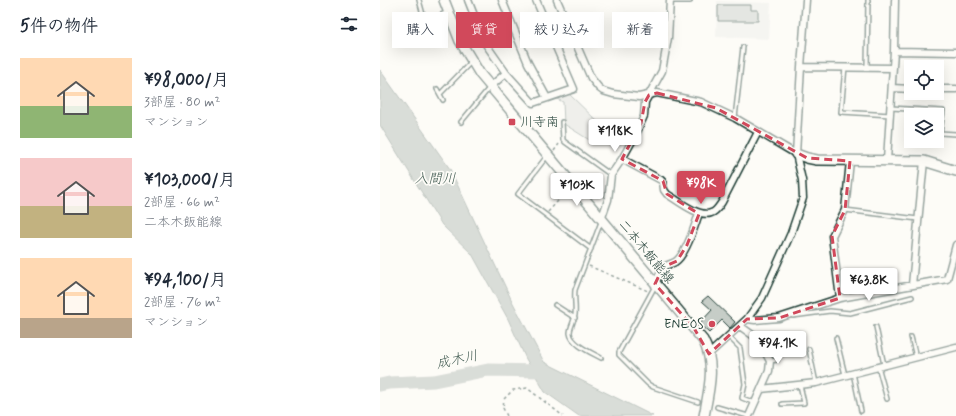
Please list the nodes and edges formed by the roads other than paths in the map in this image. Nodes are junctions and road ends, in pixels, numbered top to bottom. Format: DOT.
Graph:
graph roads {
  1 [pos="419,0"];
  2 [pos="444,0"];
  3 [pos="468,0"];
  4 [pos="502,0"];
  5 [pos="536,0"];
  6 [pos="557,0"];
  7 [pos="670,0"];
  8 [pos="806,0"];
  9 [pos="868,0"];
  10 [pos="895,0"];
  11 [pos="690,1"];
  12 [pos="422,12"];
  13 [pos="448,12"];
  14 [pos="743,47"];
  15 [pos="894,51"];
  16 [pos="956,52"];
  17 [pos="471,62"];
  18 [pos="801,67"];
  19 [pos="845,67"];
  20 [pos="867,68"];
  21 [pos="893,68"];
  22 [pos="506,73"];
  23 [pos="490,87"];
  24 [pos="892,88"];
  25 [pos="904,88"];
  26 [pos="437,89"];
  27 [pos="944,89"];
  28 [pos="956,89"];
  29 [pos="440,94"];
  30 [pos="649,95"];
  31 [pos="546,98"];
  32 [pos="443,100"];
  33 [pos="891,112"];
  34 [pos="735,118"];
  35 [pos="461,122"];
  36 [pos="562,122"];
  37 [pos="758,132"];
  38 [pos="956,134"];
  39 [pos="796,154"];
  40 [pos="548,156"];
  41 [pos="622,159"];
  42 [pos="887,160"];
  43 [pos="850,161"];
  44 [pos="924,161"];
  45 [pos="956,171"];
  46 [pos="611,175"];
  47 [pos="845,210"];
  48 [pos="699,213"];
  49 [pos="918,219"];
  50 [pos="602,220"];
  51 [pos="956,245"];
  52 [pos="591,249"];
  53 [pos="912,285"];
  54 [pos="653,288"];
  55 [pos="912,297"];
  56 [pos="840,298"];
  57 [pos="555,305"];
  58 [pos="575,318"];
  59 [pos="779,318"];
  60 [pos="747,319"];
  61 [pos="740,326"];
  62 [pos="876,327"];
  63 [pos="728,336"];
  64 [pos="911,337"];
  65 [pos="836,338"];
  66 [pos="956,347"];
  67 [pos="809,350"];
  68 [pos="709,354"];
  69 [pos="916,357"];
  70 [pos="601,358"];
  71 [pos="777,360"];
  72 [pos="770,361"];
  73 [pos="881,365"];
  74 [pos="853,373"];
  75 [pos="845,375"];
  76 [pos="816,383"];
  77 [pos="800,385"];
  78 [pos="761,389"];
  79 [pos="887,399"];
  80 [pos="698,402"];
  81 [pos="755,403"];
  82 [pos="782,404"];
  83 [pos="717,408"];
  84 [pos="862,410"];
  85 [pos="704,416"];
  86 [pos="749,416"];
  1 -- 12 [label="lane"];
  2 -- 13 [label="main road, 二本木飯能線"];
  3 -- 22 [label="street"];
  4 -- 31 [label="street"];
  5 -- 31 [label="street"];
  6 -- 30 [label="street"];
  7 -- 11 [label="lane"];
  7 -- 30 [label="street"];
  8 -- 18 [label="street"];
  9 -- 20 [label="lane"];
  10 -- 15 [label="street"];
  13 -- 17 [label="main road, 二本木飯能線"];
  14 -- 34 [label="lane"];
  15 -- 16 [label="street"];
  15 -- 21 [label="street"];
  17 -- 23 [label="main road, 二本木飯能線"];
  17 -- 29 [label="lane"];
  18 -- 19 [label="street"];
  18 -- 39 [label="street"];
  19 -- 20 [label="street"];
  19 -- 33 [label="lane"];
  20 -- 21 [label="street"];
  21 -- 24 [label="street"];
  22 -- 23 [label="street"];
  22 -- 31 [label="street"];
  23 -- 35 [label="lane"];
  23 -- 40 [label="main road, 二本木飯能線"];
  24 -- 25 [label="street"];
  24 -- 33 [label="street"];
  26 -- 29 [label="lane"];
  27 -- 28 [label="street"];
  29 -- 32 [label="lane"];
  30 -- 34 [label="street"];
  30 -- 41 [label="street"];
  33 -- 38 [label="lane"];
  33 -- 42 [label="street"];
  34 -- 37 [label="street"];
  36 -- 46 [label="lane"];
  37 -- 39 [label="street"];
  37 -- 48 [label="street"];
  39 -- 43 [label="main road"];
  39 -- 60 [label="street"];
  40 -- 50 [label="main road, 二本木飯能線"];
  40 -- 52 [label="lane"];
  41 -- 46 [label="street"];
  41 -- 48 [label="street"];
  42 -- 43 [label="main road"];
  42 -- 44 [label="main road"];
  43 -- 47 [label="street"];
  44 -- 45 [label="main road"];
  44 -- 49 [label="street"];
  46 -- 50 [label="street"];
  47 -- 49 [label="lane"];
  47 -- 56 [label="street"];
  48 -- 54 [label="street"];
  49 -- 53 [label="street"];
  50 -- 52 [label="lane"];
  50 -- 54 [label="main road, 二本木飯能線"];
  51 -- 53 [label="street"];
  52 -- 58 [label="lane"];
  53 -- 56 [label="street"];
  54 -- 68 [label="main road, 二本木飯能線"];
  54 -- 80 [label="lane"];
  55 -- 59 [label="lane"];
  56 -- 59 [label="street"];
  57 -- 58 [label="lane"];
  58 -- 70 [label="lane"];
  59 -- 60 [label="street"];
  60 -- 61 [label="street"];
  61 -- 63 [label="street"];
  61 -- 72 [label="street"];
  62 -- 73 [label="lane"];
  63 -- 68 [label="street"];
  63 -- 81 [label="lane"];
  64 -- 69 [label="lane"];
  65 -- 75 [label="lane"];
  66 -- 69 [label="street"];
  67 -- 76 [label="lane"];
  68 -- 85 [label="main road, 二本木飯能線"];
  69 -- 73 [label="street"];
  71 -- 72 [label="lane"];
  72 -- 78 [label="street"];
  73 -- 74 [label="street"];
  73 -- 79 [label="lane"];
  74 -- 75 [label="street"];
  74 -- 84 [label="lane"];
  75 -- 76 [label="street"];
  76 -- 77 [label="street"];
  77 -- 78 [label="street"];
  77 -- 82 [label="lane"];
  78 -- 81 [label="street"];
  81 -- 86 [label="street"];
  83 -- 86 [label="lane"];
}
